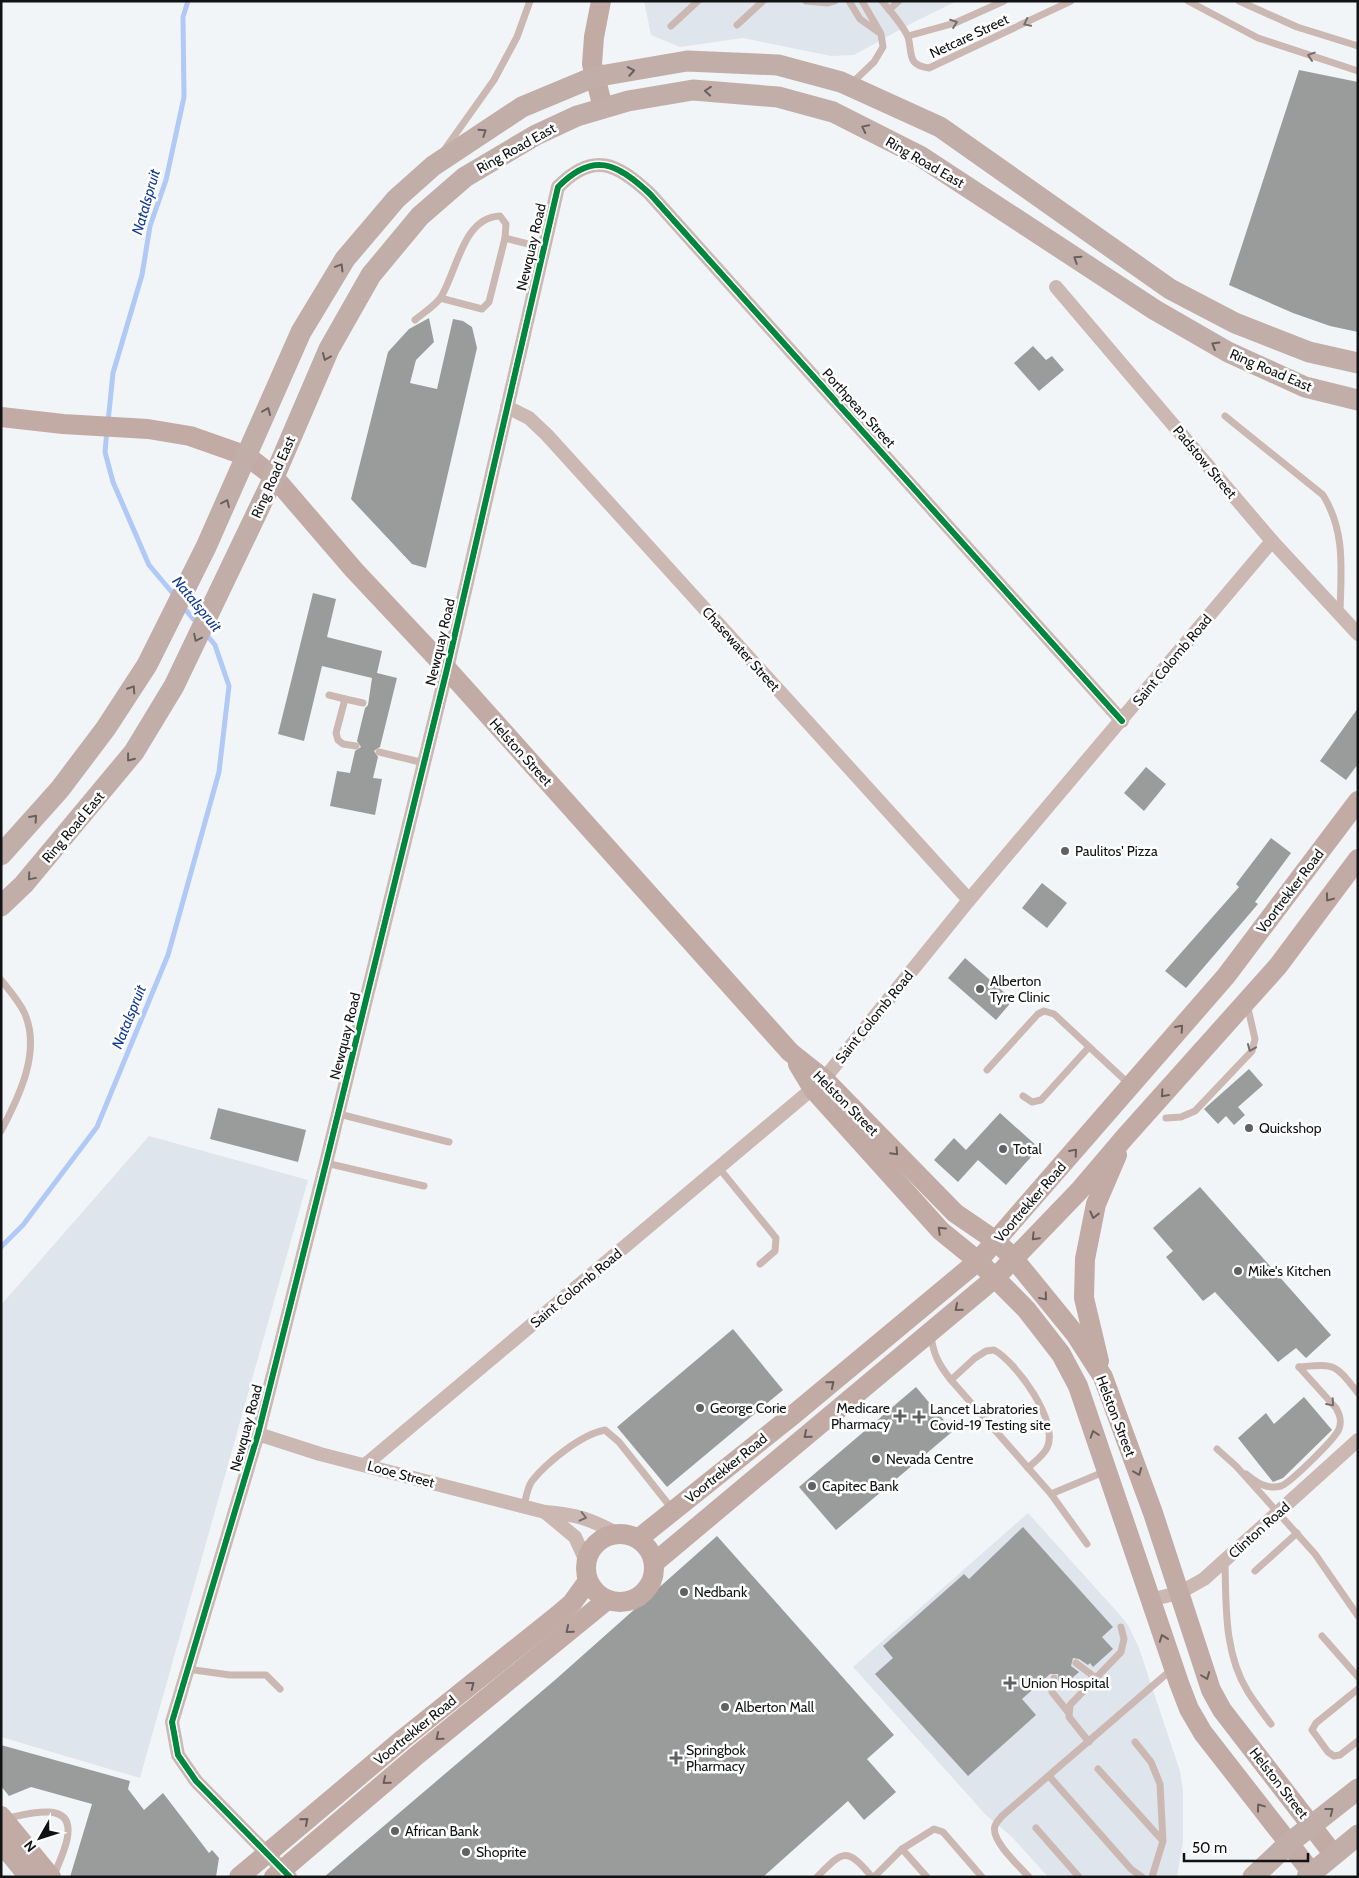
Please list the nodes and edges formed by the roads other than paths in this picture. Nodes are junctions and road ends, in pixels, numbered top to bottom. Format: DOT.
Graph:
graph roads {
  1 [pos="530,1"];
  2 [pos="601,1"];
  3 [pos="698,1"];
  4 [pos="764,1"];
  5 [pos="806,1"];
  6 [pos="835,1"];
  7 [pos="849,1"];
  8 [pos="862,1"];
  9 [pos="882,1"];
  10 [pos="899,1"];
  11 [pos="1004,1"];
  12 [pos="1071,1"];
  13 [pos="1188,1"];
  14 [pos="1238,1"];
  15 [pos="889,10"];
  16 [pos="737,25"];
  17 [pos="671,26"];
  18 [pos="881,34"];
  19 [pos="908,36"];
  20 [pos="1358,46"];
  21 [pos="1358,71"];
  22 [pos="594,77"];
  23 [pos="848,86"];
  24 [pos="603,108"];
  25 [pos="433,166"];
  26 [pos="558,187"];
  27 [pos="505,238"];
  28 [pos="544,248"];
  29 [pos="1142,270"];
  30 [pos="1056,287"];
  31 [pos="1134,296"];
  32 [pos="440,298"];
  33 [pos="415,320"];
  34 [pos="1358,363"];
  35 [pos="1358,400"];
  36 [pos="507,407"];
  37 [pos="1225,416"];
  38 [pos="1,417"];
  39 [pos="247,456"];
  40 [pos="274,478"];
  41 [pos="1272,541"];
  42 [pos="1340,614"];
  43 [pos="1358,634"];
  44 [pos="447,669"];
  45 [pos="329,695"];
  46 [pos="345,699"];
  47 [pos="363,703"];
  48 [pos="1122,721"];
  49 [pos="356,746"];
  50 [pos="379,752"];
  51 [pos="424,763"];
  52 [pos="1358,801"];
  53 [pos="1,855"];
  54 [pos="1358,859"];
  55 [pos="969,900"];
  56 [pos="1,906"];
  57 [pos="1,980"];
  58 [pos="1247,1001"];
  59 [pos="1089,1047"];
  60 [pos="987,1070"];
  61 [pos="819,1084"];
  62 [pos="1131,1086"];
  63 [pos="1023,1096"];
  64 [pos="339,1114"];
  65 [pos="1166,1118"];
  66 [pos="1,1131"];
  67 [pos="1125,1137"];
  68 [pos="449,1142"];
  69 [pos="326,1164"];
  70 [pos="719,1168"];
  71 [pos="424,1186"];
  72 [pos="996,1242"];
  73 [pos="1014,1258"];
  74 [pos="978,1261"];
  75 [pos="760,1264"];
  76 [pos="996,1277"];
  77 [pos="931,1331"];
  78 [pos="1103,1377"];
  79 [pos="950,1380"];
  80 [pos="1358,1394"];
  81 [pos="258,1434"];
  82 [pos="1356,1446"];
  83 [pos="1217,1449"];
  84 [pos="364,1464"];
  85 [pos="1236,1466"];
  86 [pos="1028,1468"];
  87 [pos="1106,1471"];
  88 [pos="1051,1494"];
  89 [pos="524,1506"];
  90 [pos="674,1510"];
  91 [pos="545,1512"];
  92 [pos="1278,1513"];
  93 [pos="1297,1533"];
  94 [pos="618,1534"];
  95 [pos="638,1539"];
  96 [pos="1087,1544"];
  97 [pos="1225,1560"];
  98 [pos="586,1561"];
  99 [pos="654,1563"];
  100 [pos="1255,1570"];
  101 [pos="588,1581"];
  102 [pos="1179,1593"];
  103 [pos="607,1600"];
  104 [pos="1149,1600"];
  105 [pos="1358,1616"];
  106 [pos="1121,1627"];
  107 [pos="1322,1636"];
  108 [pos="1076,1663"];
  109 [pos="1173,1668"];
  110 [pos="187,1669"];
  111 [pos="1358,1677"];
  112 [pos="1054,1678"];
  113 [pos="1096,1678"];
  114 [pos="280,1689"];
  115 [pos="1358,1689"];
  116 [pos="1068,1712"];
  117 [pos="1271,1724"];
  118 [pos="1358,1741"];
  119 [pos="1089,1742"];
  120 [pos="1135,1742"];
  121 [pos="1098,1769"];
  122 [pos="1049,1776"];
  123 [pos="1358,1789"];
  124 [pos="2,1817"];
  125 [pos="1312,1826"];
  126 [pos="1036,1828"];
  127 [pos="1358,1836"];
  128 [pos="1162,1841"];
  129 [pos="1,1843"];
  130 [pos="1288,1844"];
  131 [pos="902,1849"];
  132 [pos="267,1853"];
  133 [pos="1334,1855"];
  134 [pos="282,1874"];
  135 [pos="1310,1875"];
  136 [pos="29,1877"];
  137 [pos="52,1877"];
  138 [pos="239,1877"];
  139 [pos="816,1877"];
  140 [pos="873,1877"];
  141 [pos="927,1877"];
  142 [pos="982,1877"];
  143 [pos="1029,1877"];
  144 [pos="1079,1877"];
  145 [pos="1142,1877"];
  146 [pos="1152,1877"];
  147 [pos="1253,1877"];
  1 -- 25 [label="lane"];
  2 -- 22 [label="street"];
  3 -- 17 [label="lane"];
  4 -- 16 [label="lane"];
  5 -- 6 [label="lane"];
  7 -- 18 [label="lane"];
  8 -- 18 [label="lane"];
  9 -- 15 [label="lane"];
  10 -- 15 [label="lane"];
  19 -- 11 [label="lane, Netcare Street, one-way"];
  12 -- 19 [label="lane, Netcare Street, one-way"];
  21 -- 13 [label="lane, one-way"];
  14 -- 20 [label="lane"];
  15 -- 19 [label="lane"];
  18 -- 23 [label="lane"];
  22 -- 23 [label="main road, Ring Road East, one-way"];
  22 -- 24 [label="street"];
  25 -- 22 [label="main road, Ring Road East, one-way"];
  23 -- 29 [label="main road, Ring Road East"];
  31 -- 24 [label="main road, Ring Road East, one-way"];
  24 -- 40 [label="main road, Ring Road East, one-way"];
  39 -- 25 [label="main road, Ring Road East, one-way"];
  26 -- 28 [label="street, Newquay Road"];
  26 -- 48 [label="street, Porthpean Street"];
  27 -- 28 [label="lane"];
  27 -- 32 [label="lane"];
  27 -- 32 [label="lane"];
  28 -- 36 [label="street, Newquay Road"];
  29 -- 31 [label="main road"];
  29 -- 34 [label="main road, Ring Road East"];
  30 -- 41 [label="street, Padstow Street"];
  35 -- 31 [label="main road, Ring Road East, one-way"];
  32 -- 33 [label="lane"];
  36 -- 44 [label="street, Newquay Road"];
  36 -- 55 [label="street, Chasewater Street"];
  37 -- 42 [label="lane"];
  38 -- 39 [label="street, Helston Street"];
  39 -- 40 [label="street, Helston Street"];
  53 -- 39 [label="main road, Ring Road East, one-way"];
  40 -- 44 [label="street, Helston Street"];
  40 -- 56 [label="main road, Ring Road East, one-way"];
  41 -- 42 [label="street, Padstow Street"];
  41 -- 48 [label="street, Saint Colomb Road"];
  42 -- 43 [label="street, Padstow Street"];
  44 -- 51 [label="street, Newquay Road"];
  44 -- 61 [label="street, Helston Street"];
  45 -- 46 [label="lane"];
  46 -- 47 [label="lane"];
  46 -- 49 [label="lane"];
  48 -- 55 [label="street, Saint Colomb Road"];
  50 -- 51 [label="lane"];
  51 -- 64 [label="street, Newquay Road"];
  62 -- 52 [label="street, Voortrekker Road, one-way"];
  54 -- 58 [label="street, Voortrekker Road, one-way"];
  55 -- 61 [label="street, Saint Colomb Road"];
  57 -- 66 [label="lane"];
  58 -- 65 [label="lane, one-way"];
  58 -- 67 [label="street, Voortrekker Road, one-way"];
  59 -- 60 [label="lane"];
  59 -- 62 [label="lane"];
  59 -- 63 [label="lane"];
  61 -- 70 [label="street, Saint Colomb Road"];
  61 -- 72 [label="street, Helston Street, one-way"];
  74 -- 61 [label="street, Helston Street, one-way"];
  72 -- 62 [label="street, Voortrekker Road, one-way"];
  64 -- 68 [label="lane"];
  64 -- 69 [label="street, Newquay Road"];
  67 -- 73 [label="street, Voortrekker Road, one-way"];
  67 -- 78 [label="street, one-way"];
  69 -- 71 [label="lane"];
  69 -- 81 [label="street, Newquay Road"];
  70 -- 75 [label="lane"];
  70 -- 84 [label="street, Saint Colomb Road"];
  72 -- 73 [label="street, Helston Street"];
  72 -- 74 [label="street, Voortrekker Road"];
  73 -- 76 [label="street, Voortrekker Road"];
  73 -- 78 [label="street, Helston Street, one-way"];
  74 -- 76 [label="street, Helston Street"];
  90 -- 74 [label="street, Voortrekker Road, one-way"];
  76 -- 77 [label="street, Voortrekker Road, one-way"];
  87 -- 76 [label="street, Helston Street, one-way"];
  77 -- 79 [label="lane"];
  77 -- 99 [label="street, Voortrekker Road, one-way"];
  78 -- 102 [label="street, Helston Street, one-way"];
  79 -- 86 [label="lane"];
  79 -- 86 [label="lane"];
  80 -- 85 [label="lane, one-way"];
  81 -- 84 [label="street, Looe Street"];
  81 -- 110 [label="street, Newquay Road"];
  82 -- 92 [label="street, Clinton Road"];
  83 -- 85 [label="lane"];
  84 -- 89 [label="street, Looe Street"];
  85 -- 92 [label="lane"];
  86 -- 88 [label="lane"];
  87 -- 88 [label="lane"];
  87 -- 104 [label="street, Helston Street"];
  88 -- 96 [label="lane"];
  89 -- 90 [label="lane"];
  89 -- 91 [label="street, Looe Street"];
  90 -- 95 [label="street, Voortrekker Road"];
  91 -- 94 [label="street, Looe Street, one-way"];
  91 -- 98 [label="street, Looe Street"];
  92 -- 93 [label="lane"];
  92 -- 97 [label="street, Clinton Road"];
  93 -- 100 [label="lane"];
  93 -- 105 [label="lane"];
  94 -- 95 [label="street"];
  94 -- 98 [label="street"];
  95 -- 99 [label="street"];
  97 -- 102 [label="street, Clinton Road"];
  97 -- 117 [label="lane"];
  98 -- 101 [label="street"];
  99 -- 103 [label="street"];
  101 -- 103 [label="street"];
  132 -- 101 [label="street, Voortrekker Road, one-way"];
  102 -- 104 [label="street, Clinton Road"];
  102 -- 125 [label="street, Helston Street, one-way"];
  103 -- 134 [label="street, Voortrekker Road, one-way"];
  109 -- 104 [label="street, Helston Street, one-way"];
  106 -- 113 [label="lane"];
  107 -- 111 [label="lane"];
  108 -- 113 [label="lane"];
  109 -- 119 [label="lane"];
  130 -- 109 [label="street, Helston Street, one-way"];
  110 -- 114 [label="lane"];
  110 -- 132 [label="street, Newquay Road"];
  112 -- 116 [label="lane"];
  113 -- 116 [label="lane"];
  115 -- 118 [label="lane"];
  116 -- 119 [label="lane"];
  119 -- 122 [label="lane"];
  120 -- 128 [label="lane"];
  121 -- 128 [label="lane"];
  122 -- 143 [label="lane"];
  122 -- 145 [label="lane"];
  125 -- 123 [label="main road, one-way"];
  124 -- 137 [label="street"];
  124 -- 137 [label="lane"];
  125 -- 130 [label="main road"];
  125 -- 133 [label="street, Helston Street"];
  126 -- 144 [label="lane"];
  127 -- 133 [label="main road"];
  128 -- 146 [label="lane"];
  129 -- 136 [label="street"];
  130 -- 135 [label="street, Helston Street"];
  130 -- 147 [label="main road"];
  131 -- 140 [label="lane"];
  131 -- 141 [label="lane"];
  131 -- 142 [label="lane"];
  132 -- 134 [label="street, Newquay Road"];
  132 -- 138 [label="street, Voortrekker Road"];
  133 -- 135 [label="main road"];
  139 -- 140 [label="lane"];
}
